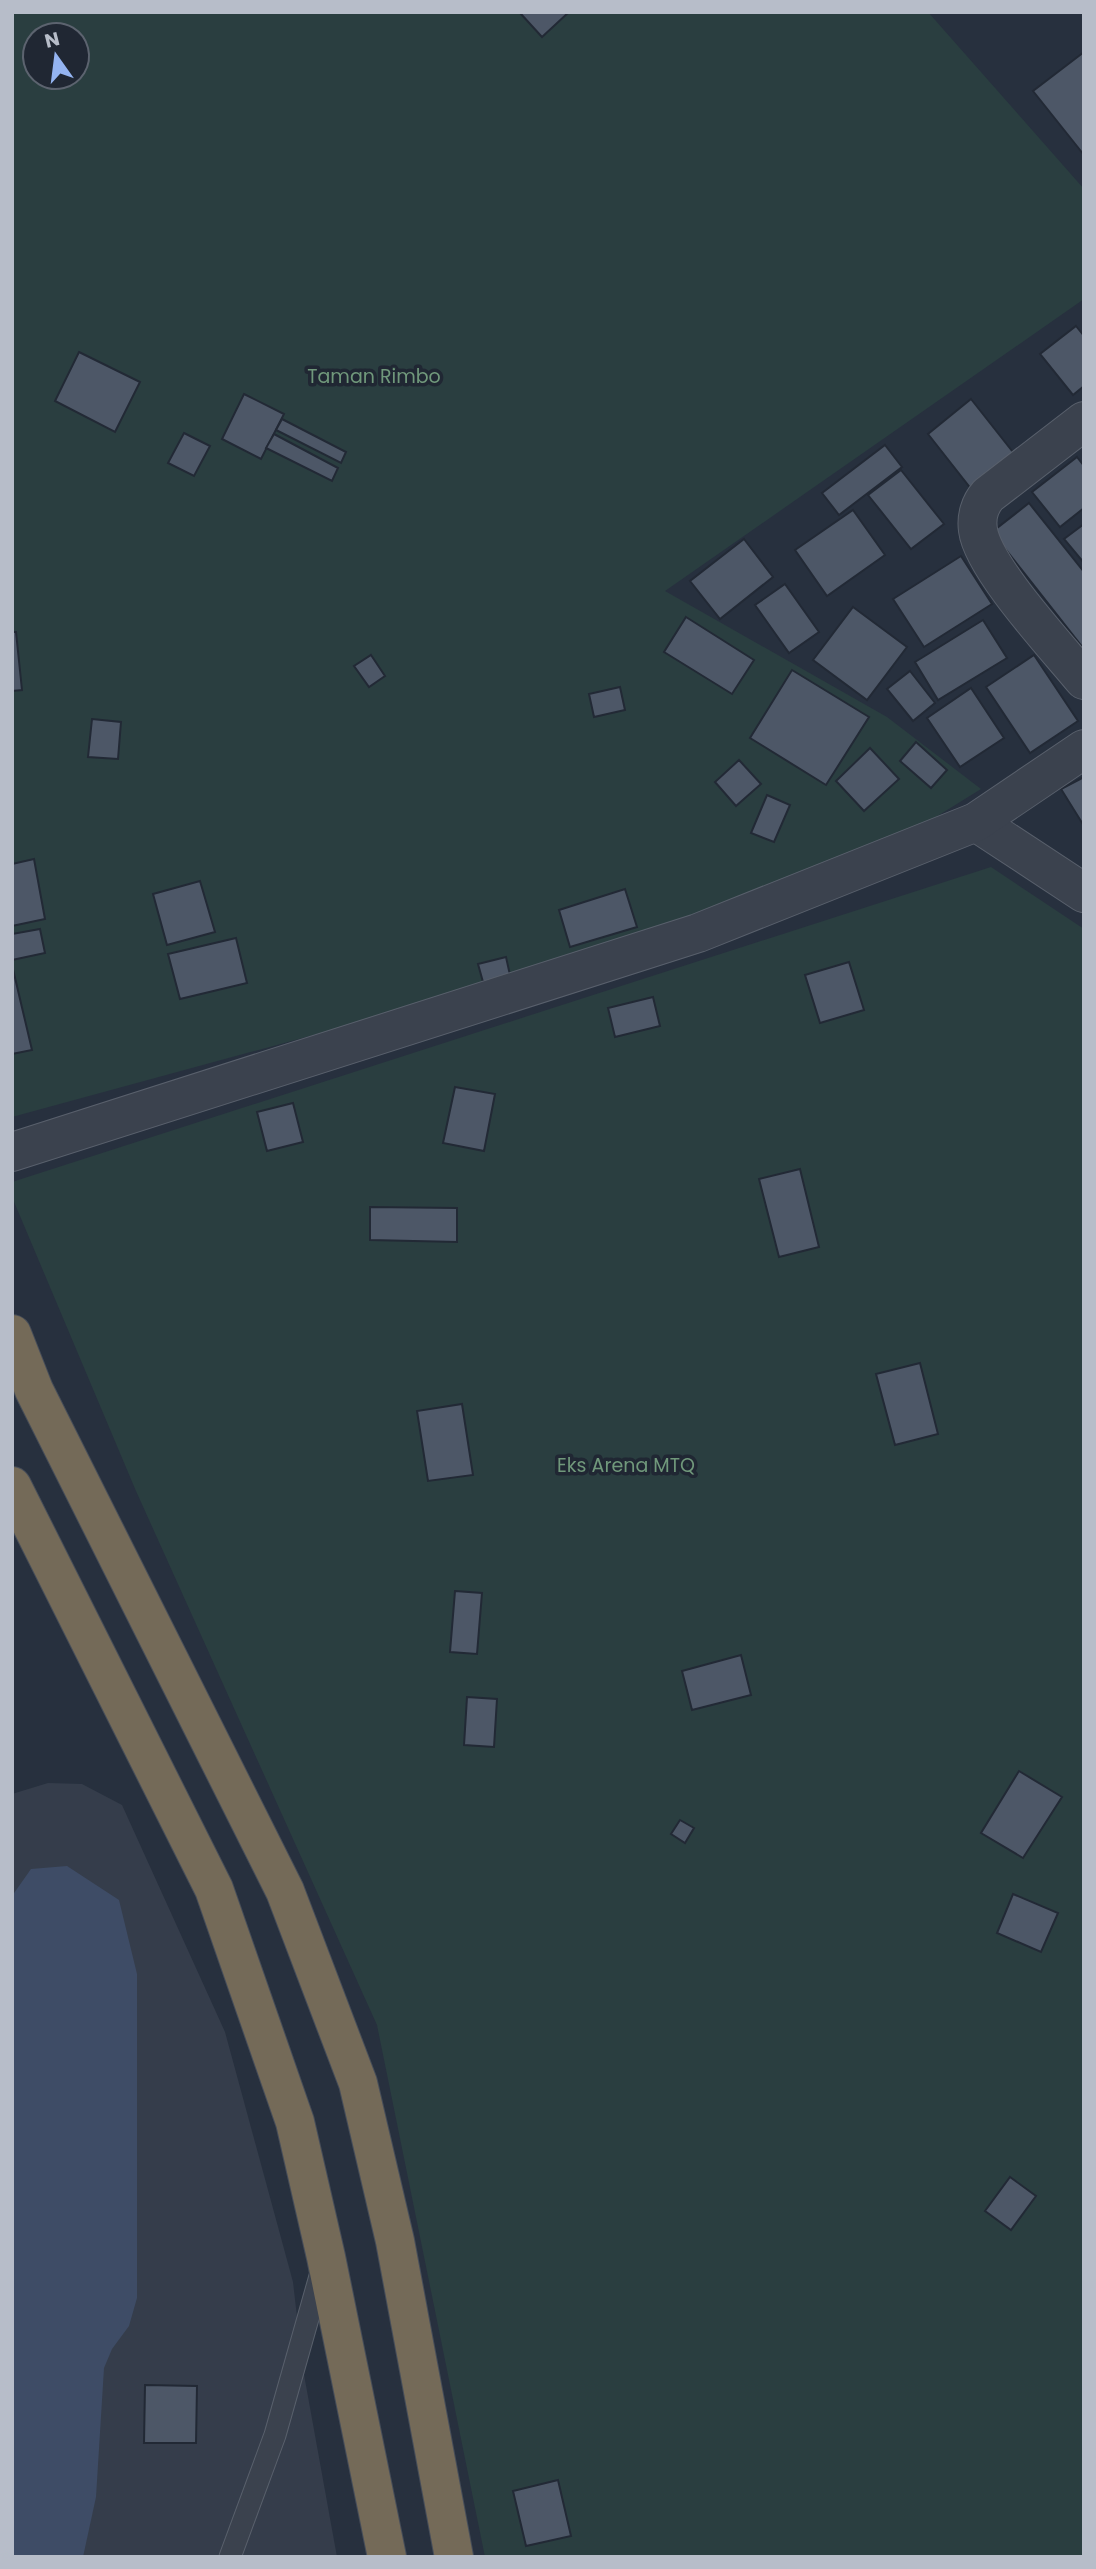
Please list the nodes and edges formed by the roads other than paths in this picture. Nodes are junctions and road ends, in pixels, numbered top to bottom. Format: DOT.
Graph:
graph roads {
  1 [pos="1084,422"];
  2 [pos="1084,680"];
  3 [pos="1084,749"];
  4 [pos="976,822"];
  5 [pos="1084,893"];
  6 [pos="12,1152"];
  7 [pos="12,1334"];
  8 [pos="12,1486"];
  9 [pos="326,2257"];
  10 [pos="230,2557"];
  11 [pos="387,2557"];
  12 [pos="454,2557"];
  1 -- 2 [label="street"];
  3 -- 4 [label="street"];
  4 -- 5 [label="street"];
  4 -- 6 [label="street"];
  7 -- 12 [label="highway"];
  8 -- 9 [label="highway"];
  9 -- 10 [label="lane"];
  9 -- 11 [label="highway"];
}
